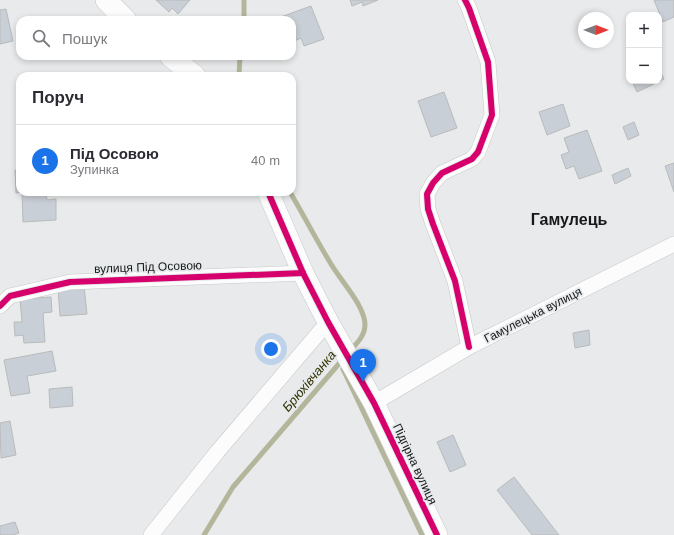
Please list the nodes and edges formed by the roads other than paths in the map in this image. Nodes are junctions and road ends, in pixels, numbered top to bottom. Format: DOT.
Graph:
graph roads {
  1 [pos="106,0"];
  2 [pos="465,0"];
  3 [pos="122,16"];
  4 [pos="175,60"];
  5 [pos="190,72"];
  6 [pos="270,196"];
  7 [pos="674,244"];
  8 [pos="303,272"];
  9 [pos="0,306"];
  10 [pos="333,330"];
  11 [pos="469,347"];
  12 [pos="374,403"];
  13 [pos="151,535"];
  14 [pos="437,535"];
  1 -- 3 [label="street"];
  2 -- 11 [label="street"];
  4 -- 5 [label="street"];
  6 -- 8 [label="street"];
  7 -- 11 [label="street, Гамулецька вулиця"];
  8 -- 9 [label="street, вулиця Під Осовою"];
  8 -- 10 [label="street"];
  10 -- 12 [label="street, Підгірна вулиця"];
  10 -- 13 [label="street"];
  11 -- 12 [label="street, Гамулецька вулиця"];
  12 -- 14 [label="street, Підгірна вулиця"];
}
